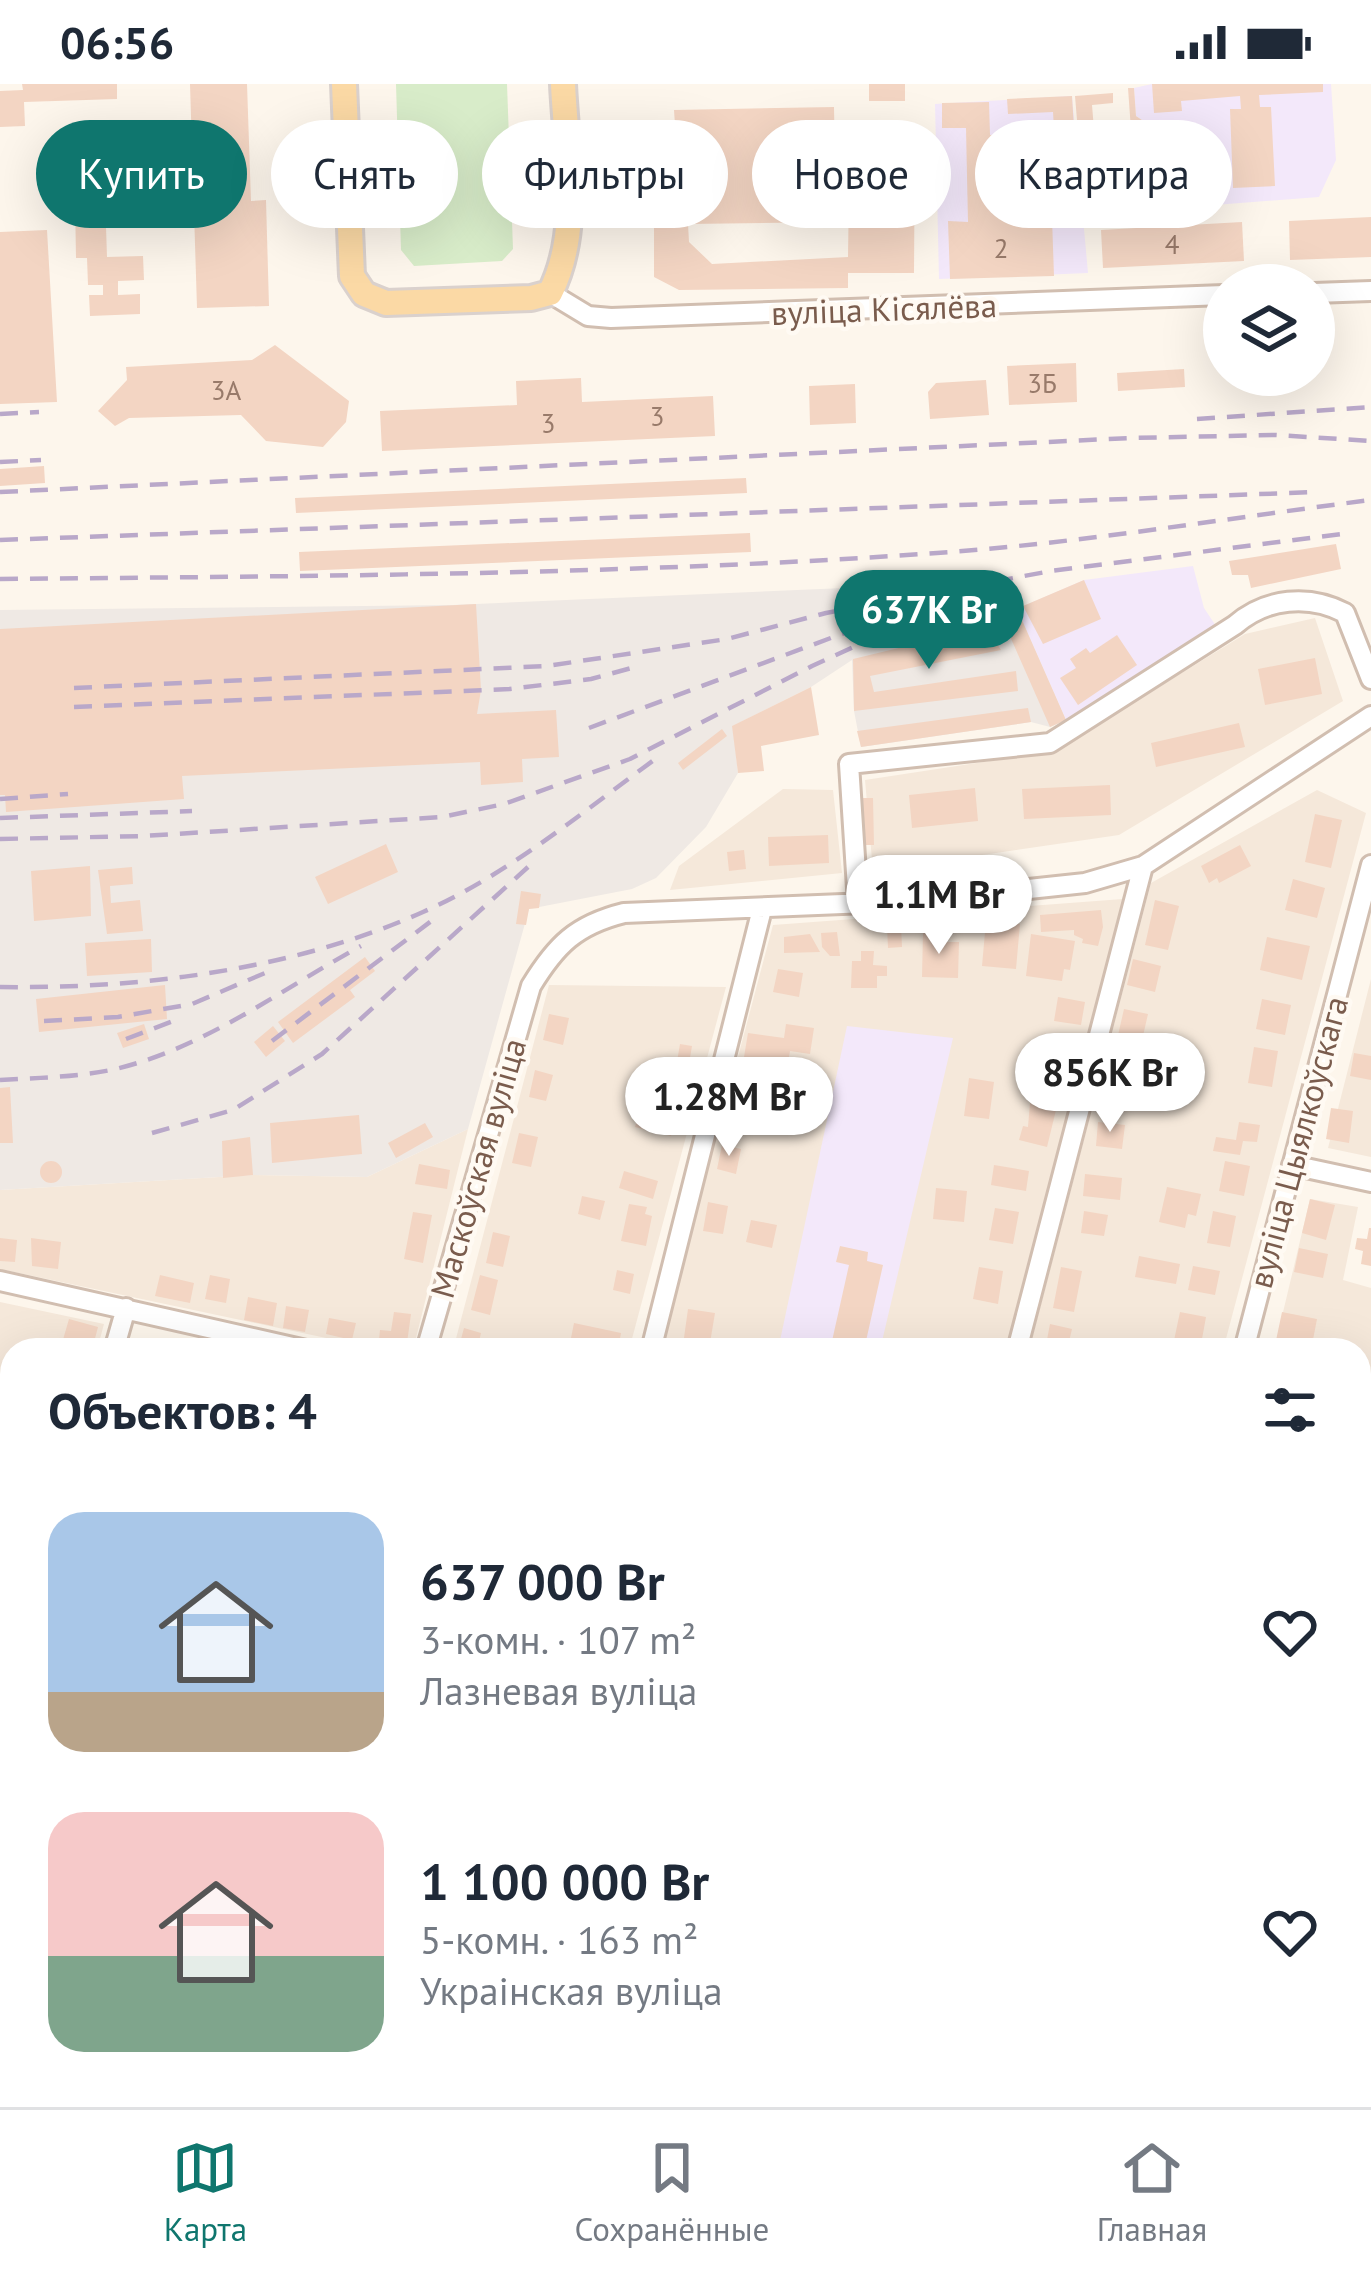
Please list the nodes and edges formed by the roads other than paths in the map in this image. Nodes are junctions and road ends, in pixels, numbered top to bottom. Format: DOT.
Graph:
graph roads {
  1 [pos="344,84"];
  2 [pos="563,84"];
  3 [pos="1371,291"];
  4 [pos="1335,292"];
  5 [pos="550,293"];
  6 [pos="1203,296"];
  7 [pos="1371,679"];
  8 [pos="1371,716"];
  9 [pos="1371,865"];
  10 [pos="1143,866"];
  11 [pos="858,904"];
  12 [pos="762,909"];
  13 [pos="1292,1165"];
  14 [pos="1371,1182"];
  15 [pos="0,1280"];
  16 [pos="126,1308"];
  17 [pos="117,1338"];
  18 [pos="255,1338"];
  19 [pos="429,1338"];
  20 [pos="653,1338"];
  21 [pos="1021,1338"];
  22 [pos="1247,1338"];
  1 -- 5 [label="main road"];
  2 -- 5 [label="main road"];
  3 -- 4 [label="street"];
  5 -- 6 [label="street, вуліца Кісялёва"];
  7 -- 11 [label="street"];
  8 -- 10 [label="street"];
  9 -- 13 [label="street, вуліца Цыялкоўскага"];
  10 -- 11 [label="street"];
  10 -- 21 [label="street"];
  11 -- 12 [label="street"];
  12 -- 19 [label="street, Маскоўская вуліца"];
  12 -- 20 [label="street"];
  13 -- 14 [label="street"];
  13 -- 22 [label="street, вуліца Цыялкоўскага"];
  15 -- 16 [label="street"];
  16 -- 17 [label="street"];
  16 -- 18 [label="street"];
}
